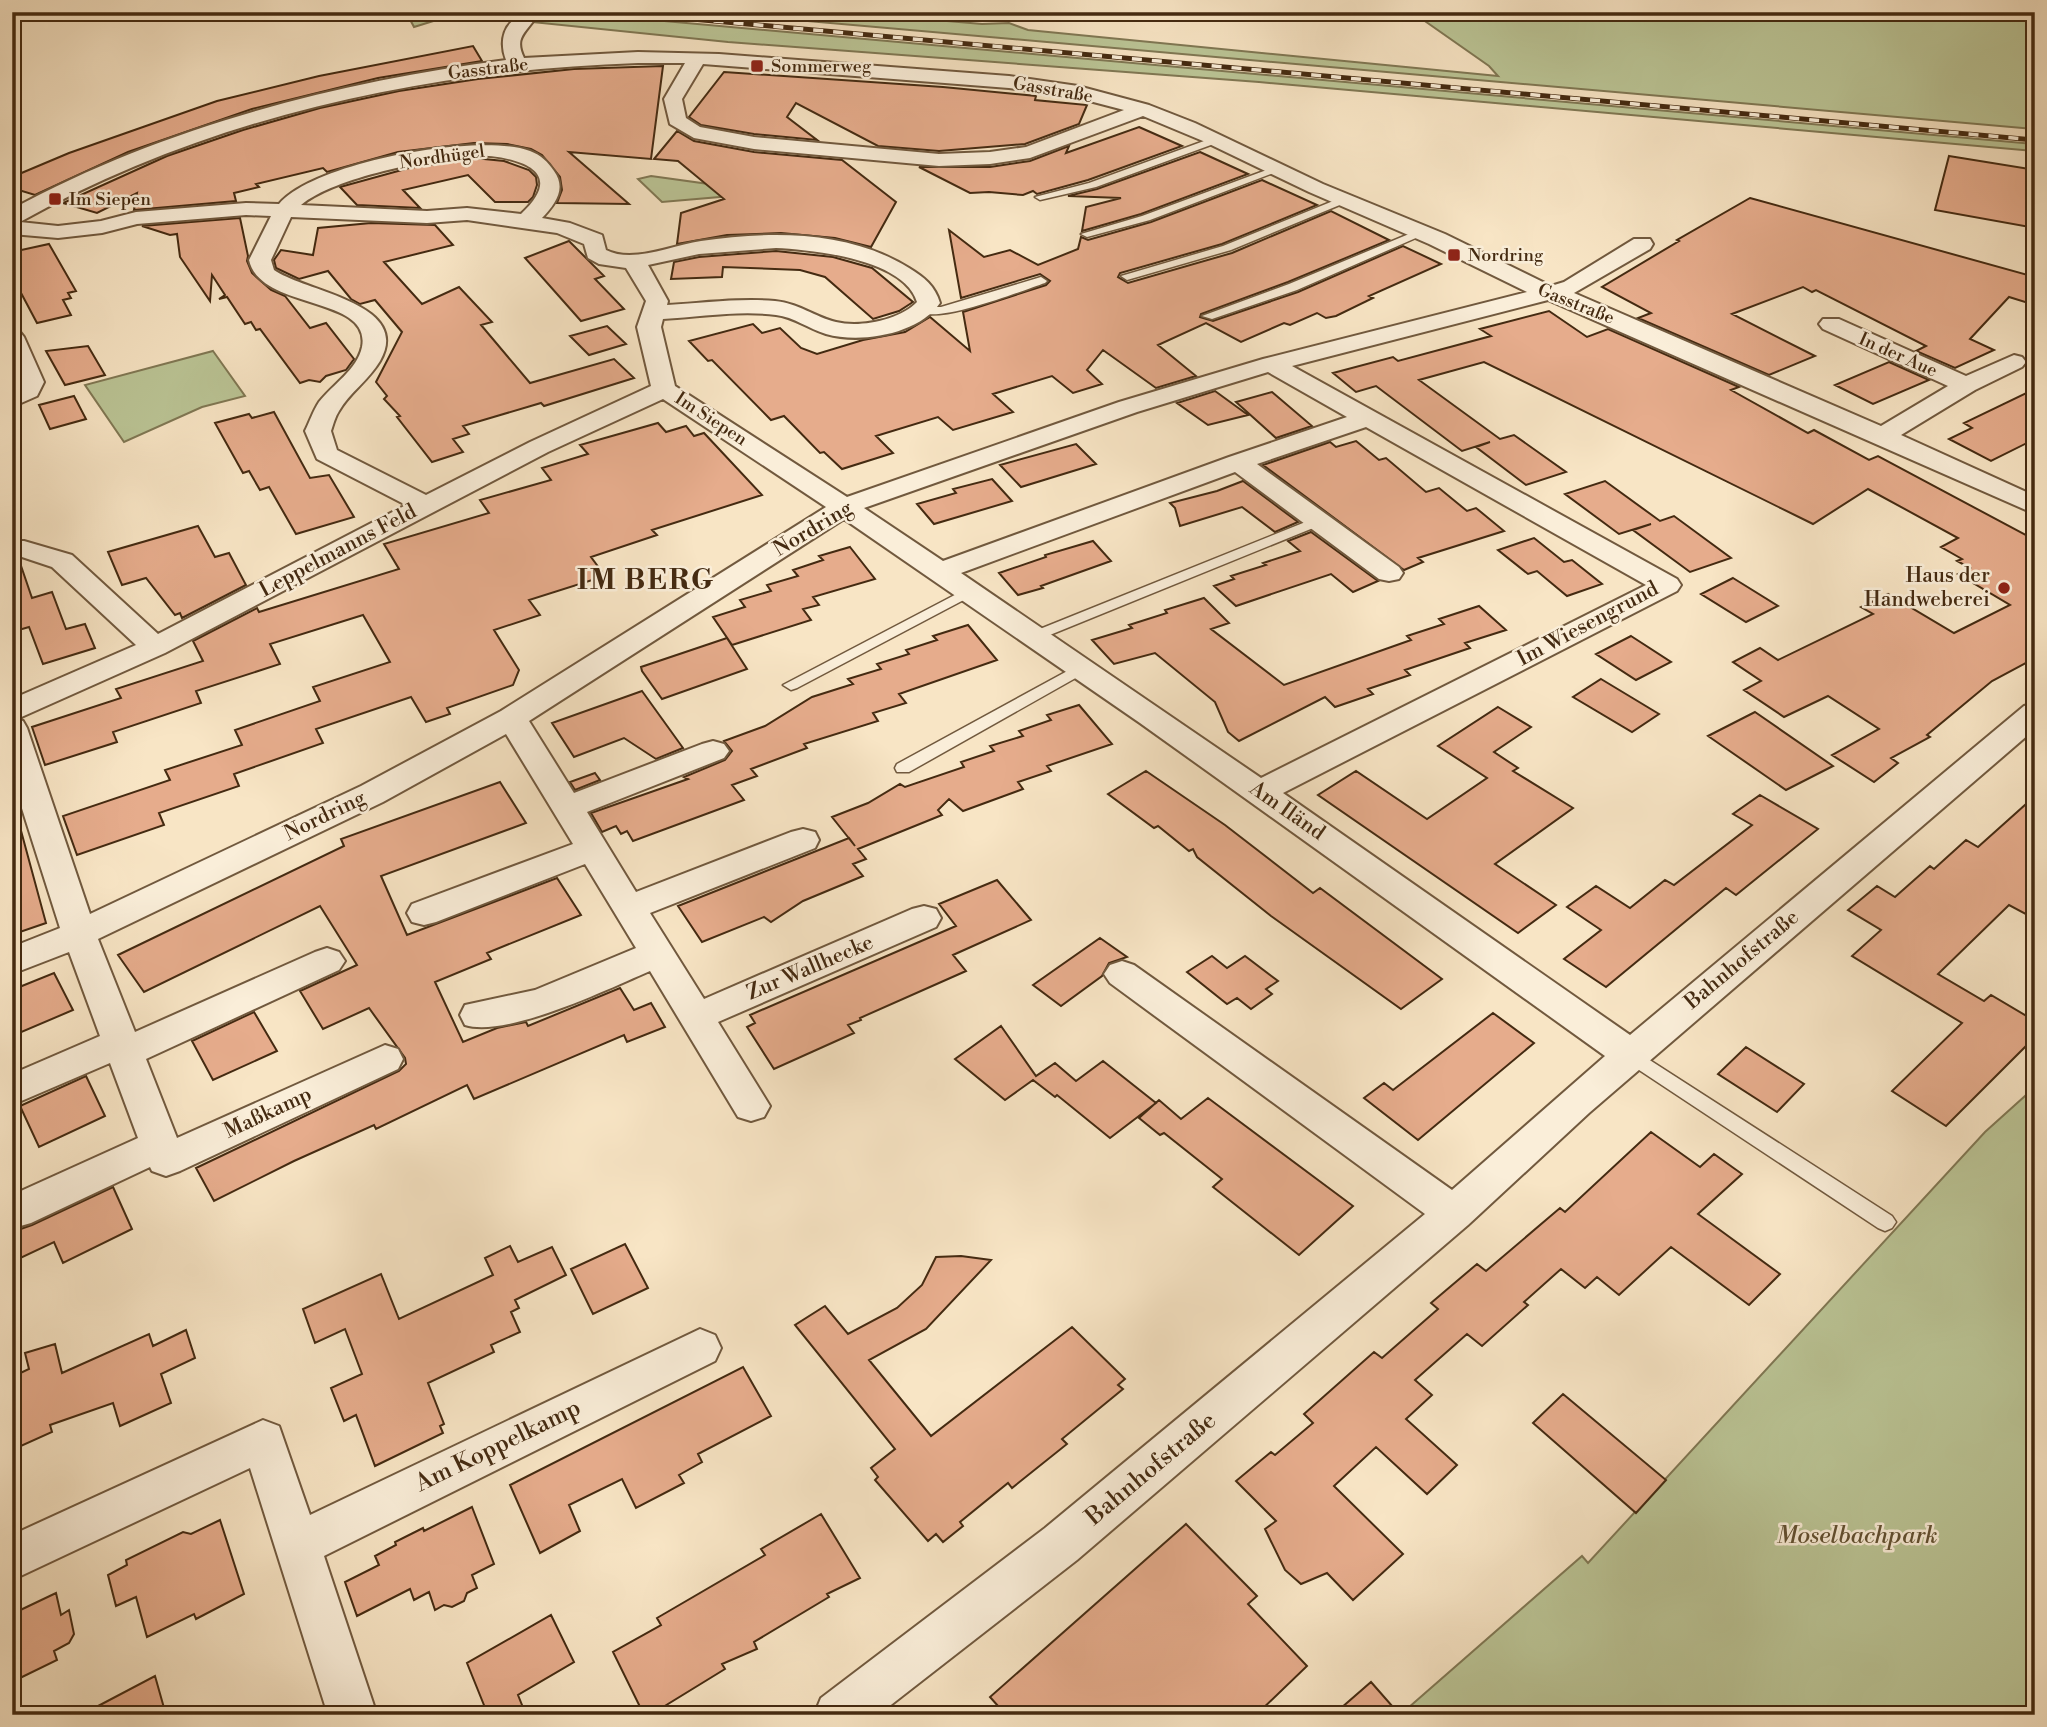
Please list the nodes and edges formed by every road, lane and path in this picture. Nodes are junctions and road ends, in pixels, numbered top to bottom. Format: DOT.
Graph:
graph roads {
  1 [pos="525,20"];
  2 [pos="697,58"];
  3 [pos="517,64"];
  4 [pos="1142,109"];
  5 [pos="1215,140"];
  6 [pos="1276,170"];
  7 [pos="1040,197"];
  8 [pos="1343,200"];
  9 [pos="285,211"];
  10 [pos="12,218"];
  11 [pos="526,221"];
  12 [pos="12,228"];
  13 [pos="1421,232"];
  14 [pos="1087,234"];
  15 [pos="1642,244"];
  16 [pos="634,262"];
  17 [pos="1127,276"];
  18 [pos="1041,281"];
  19 [pos="1544,292"];
  20 [pos="924,311"];
  21 [pos="654,312"];
  22 [pos="1208,316"];
  23 [pos="1830,324"];
  24 [pos="12,337"];
  25 [pos="2014,362"];
  26 [pos="1271,363"];
  27 [pos="1966,386"];
  28 [pos="664,389"];
  29 [pos="12,400"];
  30 [pos="1368,418"];
  31 [pos="1882,436"];
  32 [pos="1238,462"];
  33 [pos="426,505"];
  34 [pos="846,506"];
  35 [pos="2035,506"];
  36 [pos="1318,521"];
  37 [pos="12,549"];
  38 [pos="941,571"];
  39 [pos="1389,573"];
  40 [pos="970,591"];
  41 [pos="1035,636"];
  42 [pos="155,647"];
  43 [pos="1082,668"];
  44 [pos="791,685"];
  45 [pos="12,711"];
  46 [pos="2035,713"];
  47 [pos="512,718"];
  48 [pos="12,728"];
  49 [pos="713,751"];
  50 [pos="903,768"];
  51 [pos="1259,792"];
  52 [pos="567,808"];
  53 [pos="803,839"];
  54 [pos="593,849"];
  55 [pos="629,908"];
  56 [pos="424,914"];
  57 [pos="924,918"];
  58 [pos="79,934"];
  59 [pos="657,954"];
  60 [pos="12,961"];
  61 [pos="327,961"];
  62 [pos="1122,974"];
  63 [pos="478,1014"];
  64 [pos="696,1017"];
  65 [pos="122,1047"];
  66 [pos="1631,1055"];
  67 [pos="385,1059"];
  68 [pos="12,1090"];
  69 [pos="751,1106"];
  70 [pos="160,1145"];
  71 [pos="17,1211"];
  72 [pos="1454,1213"];
  73 [pos="1885,1222"];
  74 [pos="700,1348"];
  75 [pos="297,1545"];
  76 [pos="12,1558"];
  77 [pos="353,1715"];
  78 [pos="838,1715"];
  1 -- 3 [label="street"];
  2 -- 3 [label="street, Gasstraße"];
  2 -- 4 [label="street, Gasstraße"];
  2 -- 4 [label="street"];
  3 -- 10 [label="street, Gasstraße"];
  4 -- 5 [label="street, Gasstraße"];
  5 -- 6 [label="street, Gasstraße"];
  5 -- 7 [label="lane"];
  6 -- 8 [label="street, Gasstraße"];
  6 -- 14 [label="lane"];
  8 -- 13 [label="street, Gasstraße"];
  8 -- 17 [label="lane"];
  9 -- 11 [label="street"];
  9 -- 11 [label="street, Nordhügel"];
  9 -- 12 [label="street"];
  9 -- 33 [label="street"];
  11 -- 16 [label="street"];
  13 -- 19 [label="street, Gasstraße"];
  13 -- 22 [label="lane"];
  15 -- 19 [label="street, Nordring"];
  16 -- 20 [label="street"];
  16 -- 21 [label="street, Im Siepen"];
  18 -- 20 [label="lane"];
  19 -- 26 [label="street, Nordring"];
  19 -- 31 [label="street, Gasstraße"];
  20 -- 21 [label="street"];
  21 -- 28 [label="street, Im Siepen"];
  23 -- 27 [label="street, In der Aue"];
  24 -- 29 [label="street"];
  25 -- 27 [label="street, In der Aue"];
  26 -- 30 [label="street, Im Wiesengrund"];
  26 -- 34 [label="street, Nordring"];
  27 -- 31 [label="street, In der Aue"];
  28 -- 33 [label="street, Leppelmanns Feld"];
  28 -- 34 [label="street, Im Siepen"];
  30 -- 32 [label="street"];
  30 -- 51 [label="street, Im Wiesengrund"];
  31 -- 35 [label="street, Gasstraße"];
  32 -- 36 [label="street"];
  32 -- 38 [label="street"];
  33 -- 42 [label="street, Leppelmanns Feld"];
  34 -- 38 [label="street, Am Iländ"];
  34 -- 47 [label="street, Nordring"];
  36 -- 39 [label="street"];
  36 -- 41 [label="lane"];
  37 -- 42 [label="street"];
  38 -- 40 [label="street, Am Iländ"];
  40 -- 41 [label="street, Am Iländ"];
  40 -- 44 [label="lane"];
  41 -- 43 [label="street, Am Iländ"];
  42 -- 45 [label="street, Leppelmanns Feld"];
  43 -- 50 [label="lane"];
  43 -- 51 [label="street, Am Iländ"];
  46 -- 66 [label="street, Bahnhofstraße"];
  47 -- 52 [label="street"];
  47 -- 58 [label="street, Nordring"];
  48 -- 58 [label="street"];
  49 -- 52 [label="street"];
  51 -- 66 [label="street, Am Iländ"];
  52 -- 54 [label="street"];
  53 -- 55 [label="street"];
  54 -- 55 [label="street"];
  54 -- 56 [label="street"];
  55 -- 59 [label="street"];
  57 -- 64 [label="street, Zur Wallhecke"];
  58 -- 60 [label="street, Nordring"];
  58 -- 65 [label="street"];
  59 -- 63 [label="street"];
  59 -- 64 [label="street"];
  61 -- 65 [label="street"];
  62 -- 72 [label="street"];
  64 -- 69 [label="street"];
  65 -- 68 [label="street"];
  65 -- 70 [label="street"];
  66 -- 72 [label="street, Bahnhofstraße"];
  66 -- 73 [label="lane"];
  67 -- 70 [label="street, Maßkamp"];
  70 -- 71 [label="street"];
  72 -- 78 [label="street, Bahnhofstraße"];
  74 -- 75 [label="street, Am Koppelkamp"];
  75 -- 76 [label="street"];
  75 -- 77 [label="street"];
}
